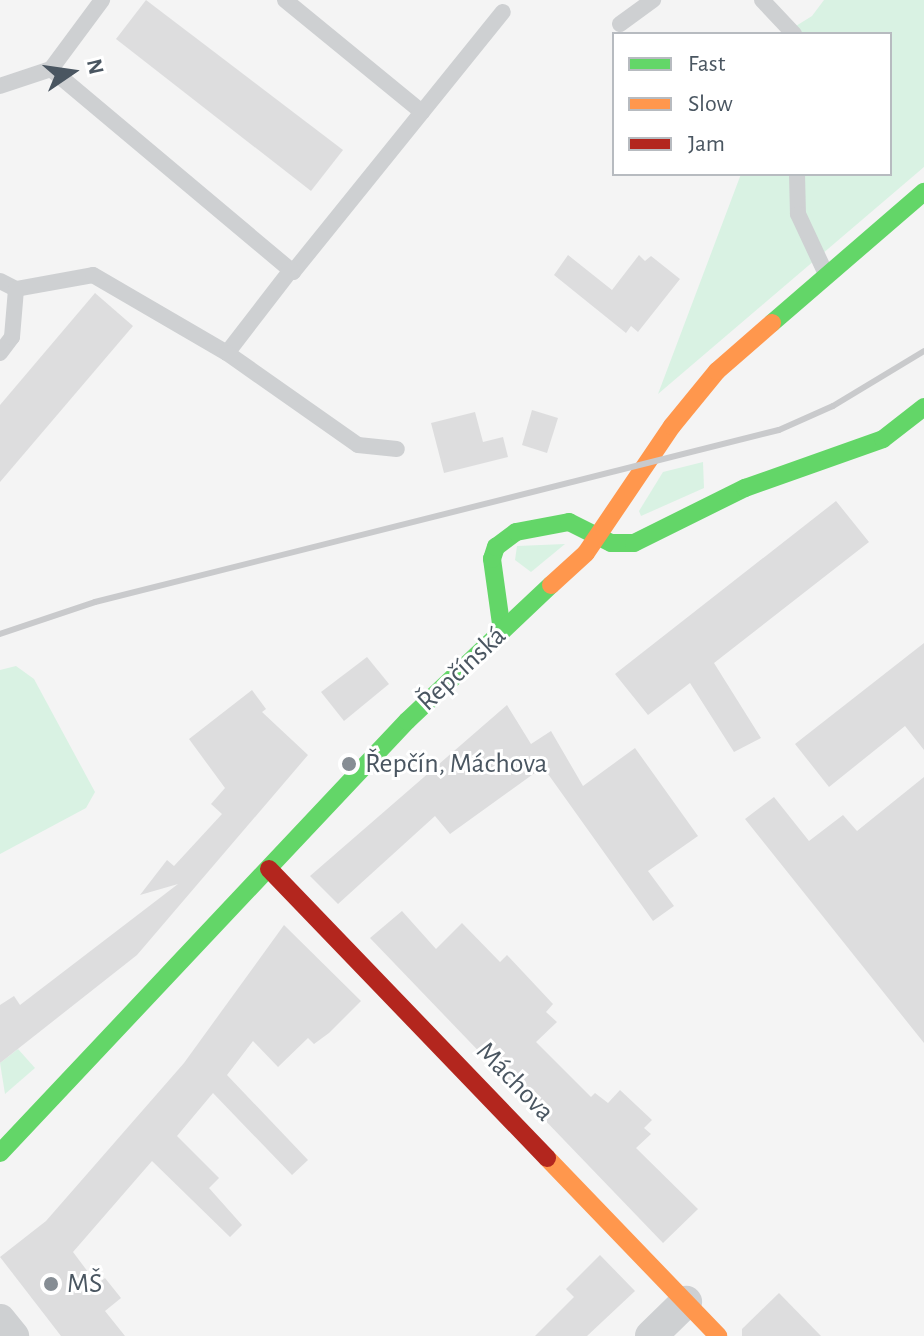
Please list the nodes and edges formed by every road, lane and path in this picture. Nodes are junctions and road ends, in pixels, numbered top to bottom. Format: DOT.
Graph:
graph roads {
  1 [pos="102,0"];
  2 [pos="285,0"];
  3 [pos="653,0"];
  4 [pos="762,0"];
  5 [pos="503,12"];
  6 [pos="620,24"];
  7 [pos="792,32"];
  8 [pos="51,69"];
  9 [pos="0,86"];
  10 [pos="422,112"];
  11 [pos="797,176"];
  12 [pos="924,192"];
  13 [pos="291,270"];
  14 [pos="826,274"];
  15 [pos="0,281"];
  16 [pos="16,289"];
  17 [pos="0,353"];
  18 [pos="227,353"];
  19 [pos="924,407"];
  20 [pos="917,425"];
  21 [pos="397,449"];
  22 [pos="599,536"];
  23 [pos="502,631"];
  24 [pos="269,869"];
  25 [pos="0,1153"];
  26 [pos="686,1302"];
  27 [pos="0,1320"];
  28 [pos="13,1336"];
  29 [pos="651,1336"];
  30 [pos="718,1336"];
  1 -- 8 [label="lane"];
  2 -- 10 [label="lane"];
  3 -- 6 [label="lane"];
  4 -- 7 [label="lane"];
  5 -- 10 [label="lane"];
  8 -- 9 [label="lane"];
  8 -- 13 [label="lane"];
  10 -- 13 [label="lane"];
  11 -- 14 [label="lane"];
  12 -- 14 [label="street, Řepčínská"];
  13 -- 18 [label="lane"];
  14 -- 22 [label="street, Řepčínská"];
  15 -- 16 [label="lane"];
  16 -- 17 [label="lane"];
  16 -- 18 [label="lane"];
  18 -- 21 [label="lane"];
  19 -- 20 [label="street"];
  20 -- 22 [label="street"];
  22 -- 23 [label="street, Řepčínská"];
  22 -- 23 [label="street"];
  23 -- 24 [label="street, Řepčínská"];
  24 -- 25 [label="street, Řepčínská"];
  24 -- 26 [label="street, Máchova"];
  26 -- 29 [label="street"];
  26 -- 30 [label="street, Máchova"];
  27 -- 28 [label="street"];
}
